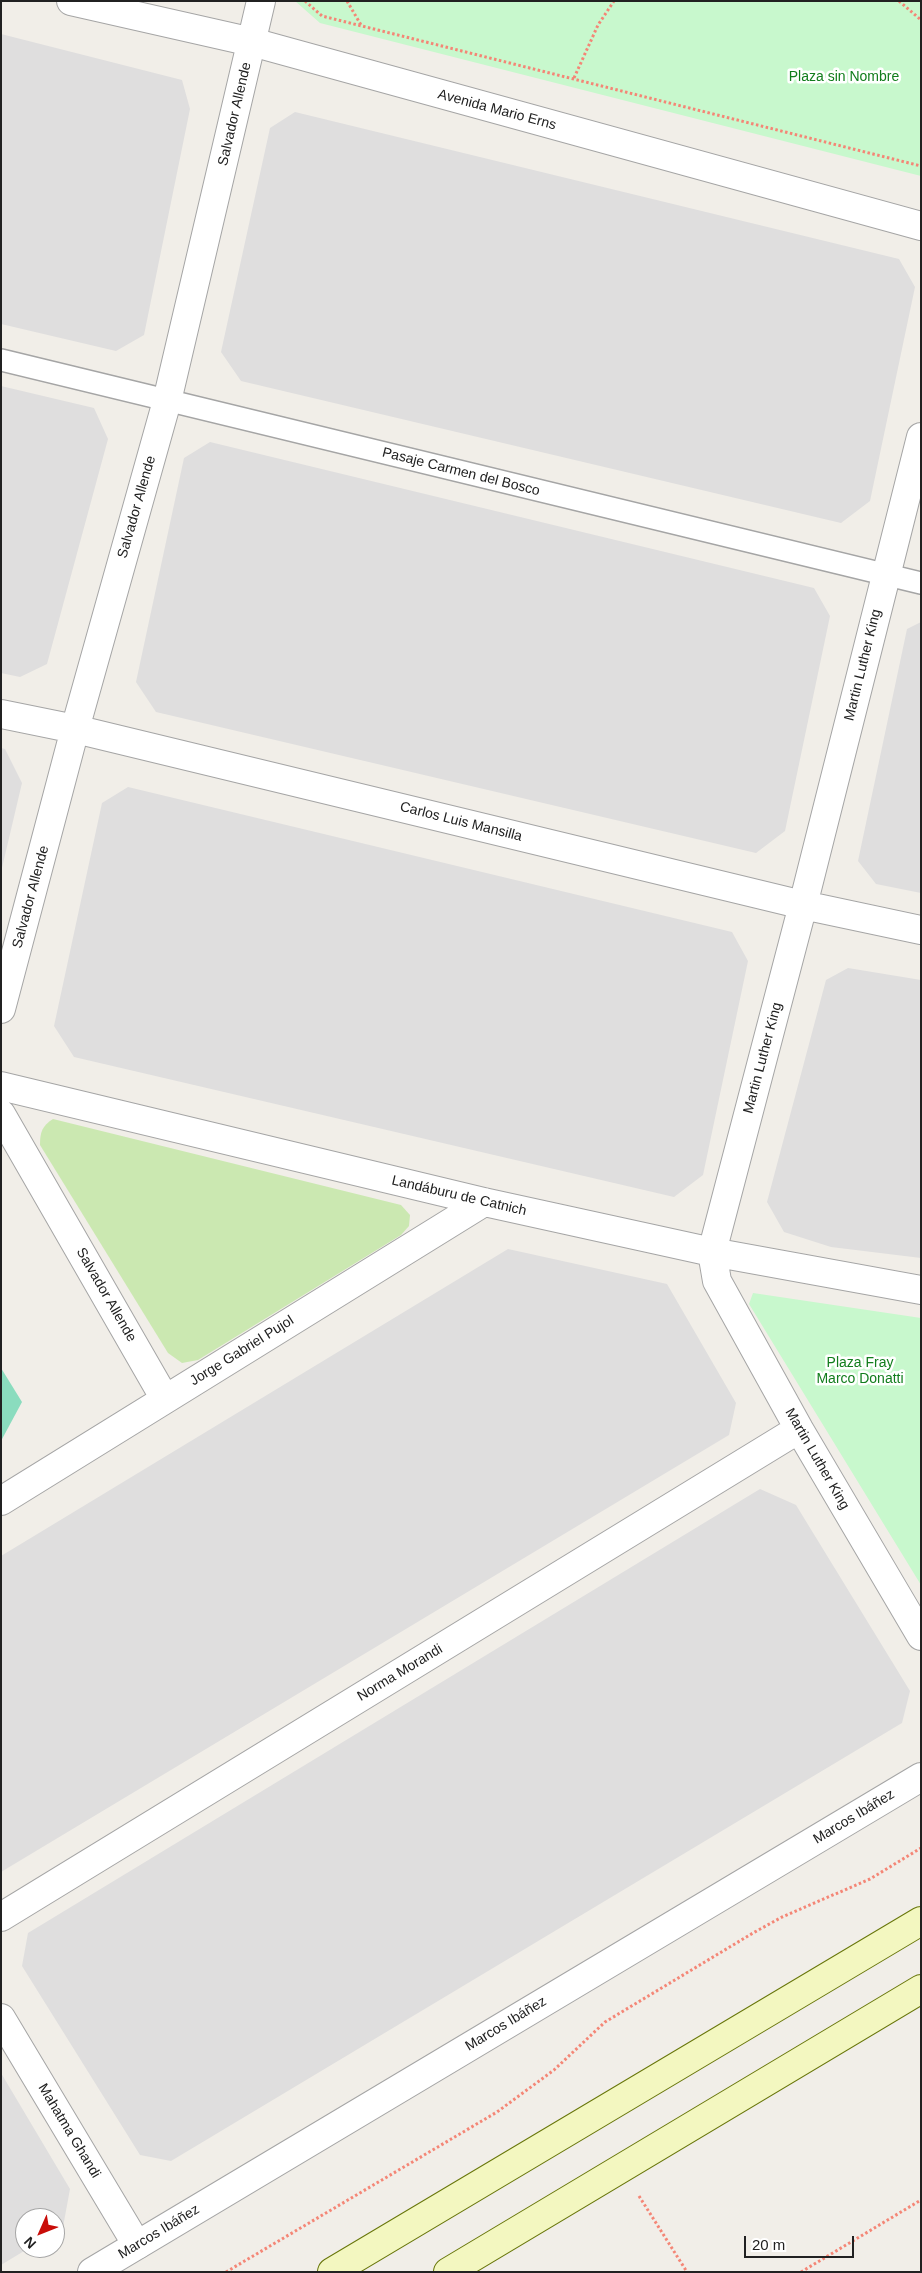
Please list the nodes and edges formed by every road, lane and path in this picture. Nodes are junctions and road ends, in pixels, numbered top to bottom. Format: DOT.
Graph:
graph roads {
  1 [pos="70,1"];
  2 [pos="261,1"];
  3 [pos="305,1"];
  4 [pos="347,1"];
  5 [pos="614,1"];
  6 [pos="899,1"];
  7 [pos="121,6"];
  8 [pos="921,20"];
  9 [pos="361,25"];
  10 [pos="252,42"];
  11 [pos="574,78"];
  12 [pos="921,166"];
  13 [pos="921,226"];
  14 [pos="1,360"];
  15 [pos="167,401"];
  16 [pos="921,438"];
  17 [pos="885,575"];
  18 [pos="921,583"];
  19 [pos="1,714"];
  20 [pos="75,730"];
  21 [pos="803,904"];
  22 [pos="921,930"];
  23 [pos="1,1009"];
  24 [pos="1,1086"];
  25 [pos="1,1114"];
  26 [pos="484,1202"];
  27 [pos="712,1252"];
  28 [pos="921,1290"];
  29 [pos="165,1399"];
  30 [pos="799,1429"];
  31 [pos="1,1501"];
  32 [pos="921,1636"];
  33 [pos="921,1778"];
  34 [pos="921,1848"];
  35 [pos="1,1917"];
  36 [pos="921,1920"];
  37 [pos="921,1990"];
  38 [pos="1,2018"];
  39 [pos="622,2168"];
  40 [pos="921,2200"];
  41 [pos="137,2245"];
  42 [pos="92,2272"];
  43 [pos="226,2272"];
  44 [pos="332,2272"];
  45 [pos="448,2272"];
  46 [pos="687,2272"];
  47 [pos="801,2272"];
  1 -- 7 [label="street, Avenida Mario Erns"];
  2 -- 10 [label="street, Salvador Allende"];
  3 -- 9 [label="path"];
  4 -- 9 [label="path"];
  5 -- 11 [label="path"];
  6 -- 8 [label="path"];
  7 -- 10 [label="street, Avenida Mario Erns"];
  9 -- 11 [label="path"];
  10 -- 13 [label="street, Avenida Mario Erns"];
  10 -- 15 [label="street, Salvador Allende"];
  11 -- 12 [label="path"];
  14 -- 15 [label="lane, Pasaje Carmen del Bosco"];
  15 -- 17 [label="lane, Pasaje Carmen del Bosco"];
  15 -- 20 [label="street, Salvador Allende"];
  16 -- 17 [label="street, Martin Luther King"];
  17 -- 18 [label="lane, Pasaje Carmen del Bosco"];
  17 -- 21 [label="street, Martin Luther King"];
  19 -- 20 [label="street, Carlos Luis Mansilla"];
  20 -- 21 [label="street, Carlos Luis Mansilla"];
  20 -- 23 [label="street, Salvador Allende"];
  21 -- 22 [label="street, Carlos Luis Mansilla"];
  21 -- 27 [label="street, Martin Luther King"];
  24 -- 26 [label="street, Landáburu de Catnich"];
  25 -- 29 [label="street, Salvador Allende"];
  26 -- 27 [label="street, Landáburu de Catnich"];
  26 -- 29 [label="street, Jorge Gabriel Pujol"];
  27 -- 28 [label="street, Landáburu de Catnich"];
  27 -- 30 [label="street, Martin Luther King"];
  29 -- 31 [label="street, Jorge Gabriel Pujol"];
  30 -- 32 [label="street, Martin Luther King"];
  30 -- 35 [label="street, Norma Morandi"];
  33 -- 41 [label="street, Marcos Ibáñez"];
  34 -- 43 [label="path"];
  36 -- 44 [label="main road"];
  37 -- 39 [label="main road"];
  38 -- 41 [label="street, Mahatma Ghandi"];
  39 -- 45 [label="main road"];
  39 -- 46 [label="path"];
  40 -- 47 [label="path"];
  41 -- 42 [label="street, Marcos Ibáñez"];
}
